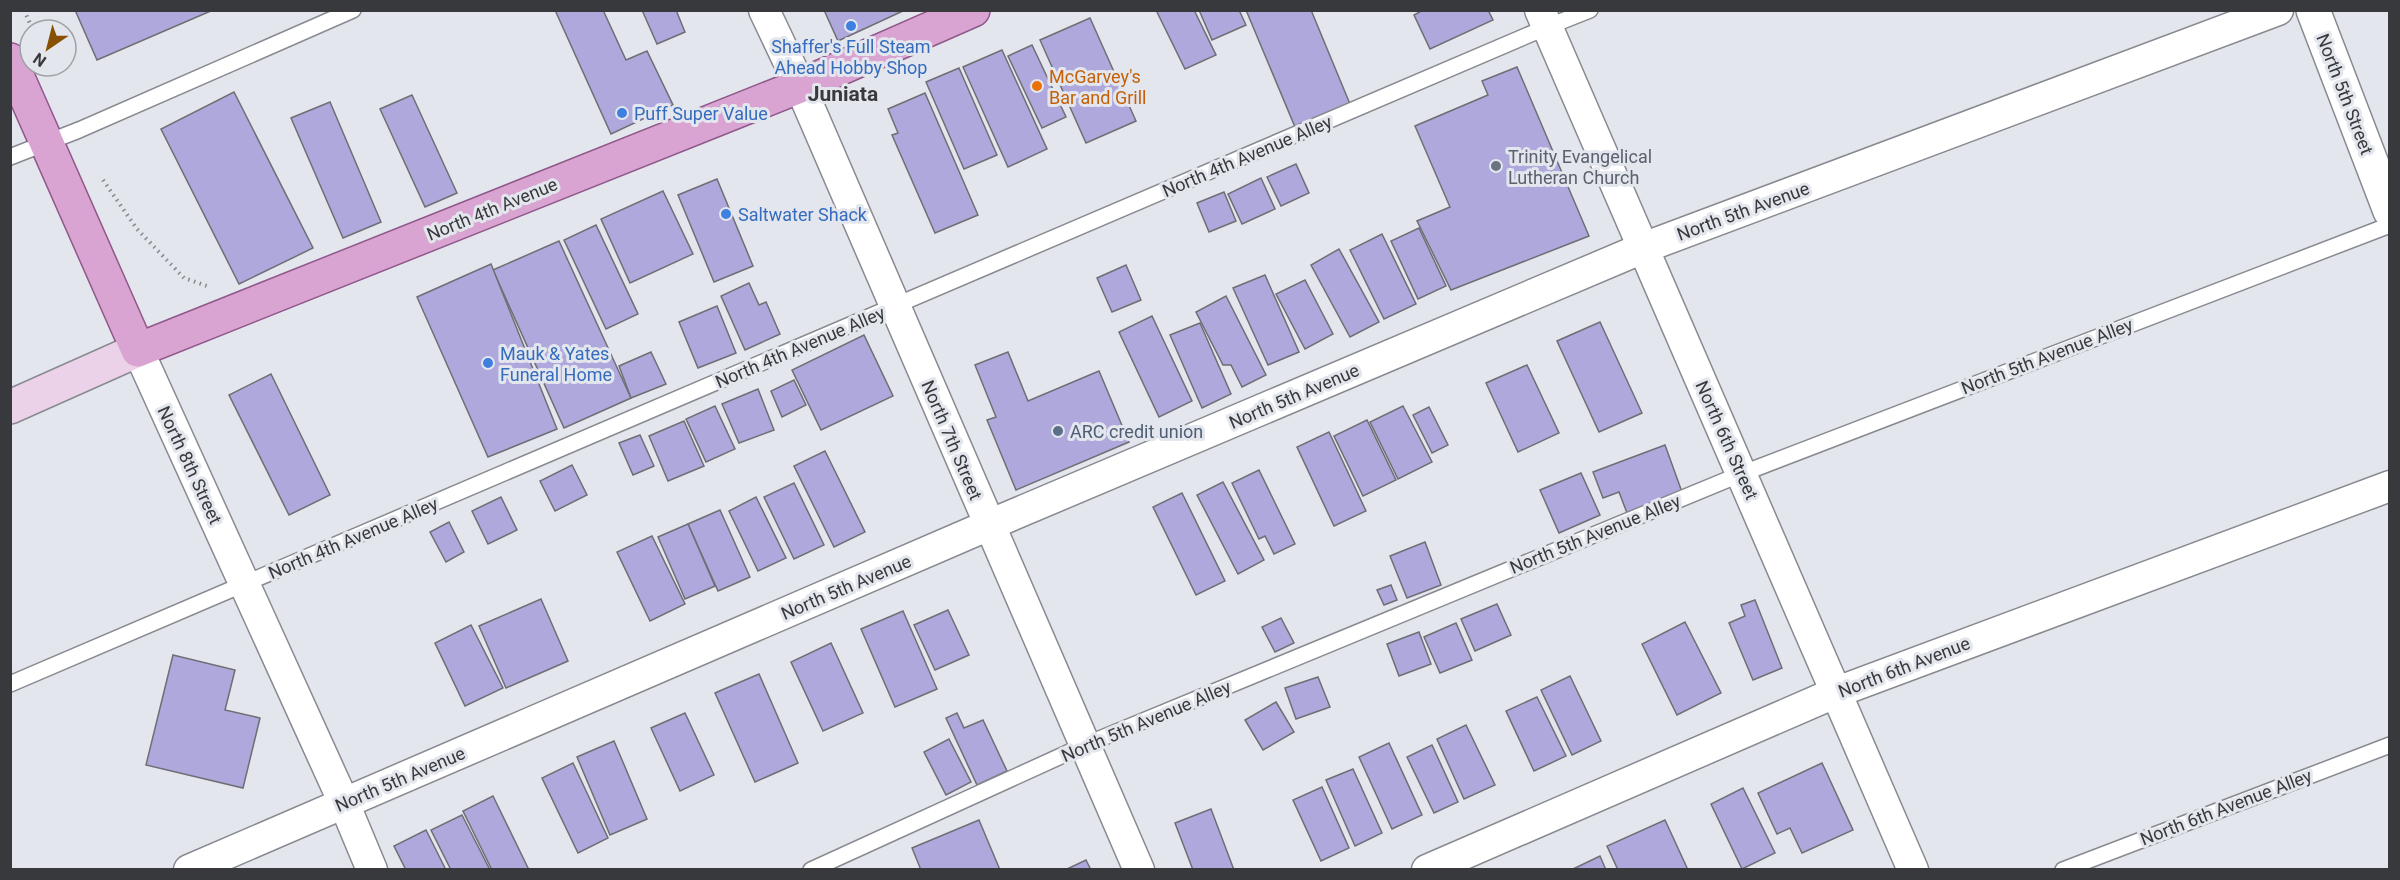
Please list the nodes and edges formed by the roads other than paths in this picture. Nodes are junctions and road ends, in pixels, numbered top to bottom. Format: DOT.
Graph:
graph roads {
  1 [pos="353,10"];
  2 [pos="764,10"];
  3 [pos="973,10"];
  4 [pos="1590,10"];
  5 [pos="2278,10"];
  6 [pos="2313,10"];
  7 [pos="1543,19"];
  8 [pos="10,60"];
  9 [pos="800,86"];
  10 [pos="46,142"];
  11 [pos="10,158"];
  12 [pos="2390,211"];
  13 [pos="2390,225"];
  14 [pos="1643,248"];
  15 [pos="895,307"];
  16 [pos="138,350"];
  17 [pos="10,407"];
  18 [pos="1742,474"];
  19 [pos="2390,486"];
  20 [pos="989,525"];
  21 [pos="245,584"];
  22 [pos="10,684"];
  23 [pos="1837,692"];
  24 [pos="1085,745"];
  25 [pos="2390,745"];
  26 [pos="344,803"];
  27 [pos="189,870"];
  28 [pos="372,870"];
  29 [pos="812,870"];
  30 [pos="1139,870"];
  31 [pos="1427,870"];
  32 [pos="1913,870"];
  33 [pos="2063,870"];
  1 -- 10 [label="lane"];
  2 -- 9 [label="street, North 7th Street"];
  3 -- 9 [label="main road, North 4th Avenue"];
  4 -- 7 [label="lane, North 4th Avenue Alley"];
  5 -- 14 [label="street, North 5th Avenue"];
  6 -- 12 [label="street, North 5th Street"];
  7 -- 14 [label="street, North 6th Street"];
  7 -- 15 [label="lane, North 4th Avenue Alley"];
  8 -- 10 [label="main road, North 8th Street"];
  9 -- 15 [label="street, North 7th Street"];
  9 -- 16 [label="main road, North 4th Avenue"];
  10 -- 11 [label="lane"];
  10 -- 16 [label="main road, North 8th Street"];
  13 -- 18 [label="lane, North 5th Avenue Alley"];
  14 -- 18 [label="street, North 6th Street"];
  14 -- 20 [label="street, North 5th Avenue"];
  15 -- 20 [label="street, North 7th Street"];
  15 -- 21 [label="lane, North 4th Avenue Alley"];
  16 -- 17 [label="main road, North 4th Avenue"];
  16 -- 21 [label="street, North 8th Street"];
  18 -- 23 [label="street, North 6th Street"];
  18 -- 24 [label="lane, North 5th Avenue Alley"];
  19 -- 23 [label="street, North 6th Avenue"];
  20 -- 24 [label="street, North 7th Street"];
  20 -- 26 [label="street, North 5th Avenue"];
  21 -- 22 [label="lane, North 4th Avenue Alley"];
  21 -- 26 [label="street, North 8th Street"];
  23 -- 31 [label="street, North 6th Avenue"];
  23 -- 32 [label="street, North 6th Street"];
  24 -- 29 [label="lane, North 5th Avenue Alley"];
  24 -- 30 [label="street, North 7th Street"];
  25 -- 33 [label="lane, North 6th Avenue Alley"];
  26 -- 27 [label="street, North 5th Avenue"];
  26 -- 28 [label="street, North 8th Street"];
}
